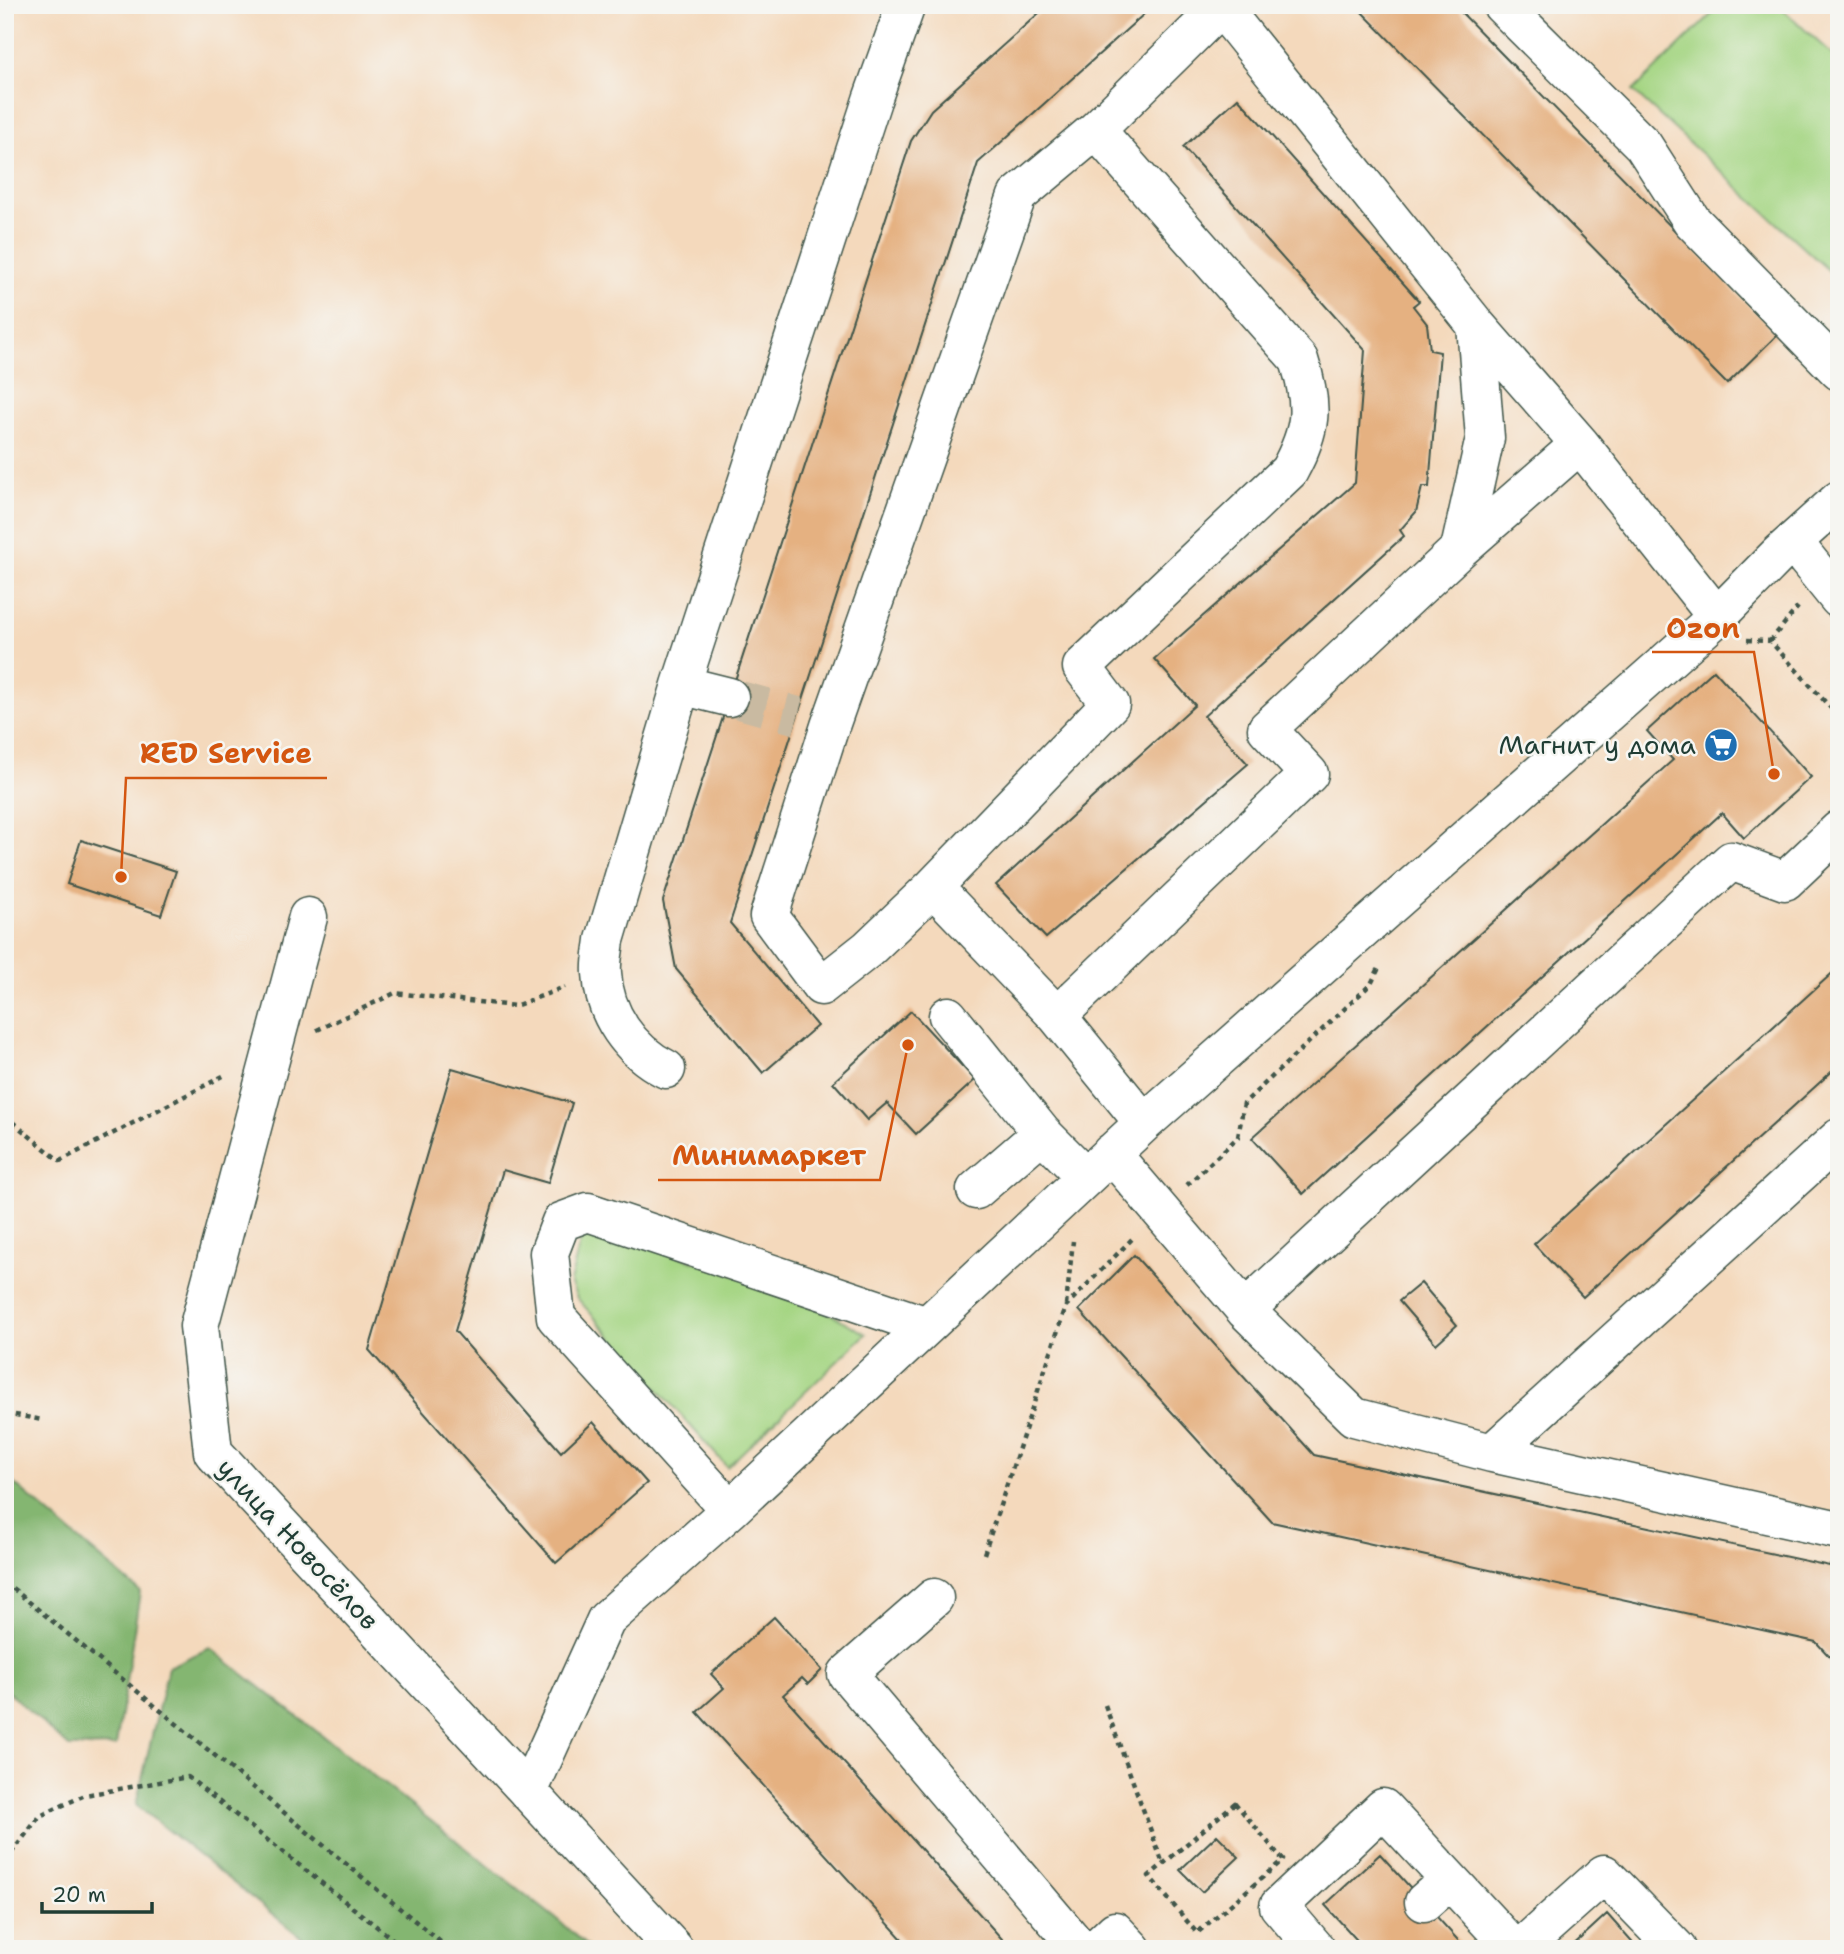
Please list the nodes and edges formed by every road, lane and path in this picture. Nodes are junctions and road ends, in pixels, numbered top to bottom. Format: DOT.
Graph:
graph roads {
  1 [pos="906,5"];
  2 [pos="1502,5"];
  3 [pos="1222,6"];
  4 [pos="1096,130"];
  5 [pos="1476,325"];
  6 [pos="1839,371"];
  7 [pos="1580,444"];
  8 [pos="1839,500"];
  9 [pos="1793,542"];
  10 [pos="1460,549"];
  11 [pos="1839,599"];
  12 [pos="1794,612"];
  13 [pos="1730,628"];
  14 [pos="1770,641"];
  15 [pos="681,685"];
  16 [pos="729,697"];
  17 [pos="1839,717"];
  18 [pos="1839,830"];
  19 [pos="933,887"];
  20 [pos="307,917"];
  21 [pos="1381,964"];
  22 [pos="948,1016"];
  23 [pos="1057,1016"];
  24 [pos="666,1069"];
  25 [pos="1144,1122"];
  26 [pos="1042,1133"];
  27 [pos="1839,1138"];
  28 [pos="1099,1165"];
  29 [pos="976,1190"];
  30 [pos="1161,1210"];
  31 [pos="1245,1310"];
  32 [pos="927,1326"];
  33 [pos="5,1413"];
  34 [pos="42,1420"];
  35 [pos="1492,1453"];
  36 [pos="730,1510"];
  37 [pos="1839,1530"];
  38 [pos="984,1553"];
  39 [pos="5,1582"];
  40 [pos="934,1598"];
  41 [pos="1105,1705"];
  42 [pos="528,1792"];
  43 [pos="5,1861"];
  44 [pos="1163,1864"];
  45 [pos="441,1943"];
  46 [pos="405,1949"];
  47 [pos="436,1949"];
  48 [pos="450,1949"];
  49 [pos="674,1949"];
  50 [pos="1080,1949"];
  51 [pos="1096,1949"];
  52 [pos="1132,1949"];
  53 [pos="1315,1949"];
  54 [pos="1514,1949"];
  55 [pos="1520,1949"];
  56 [pos="1677,1949"];
  1 -- 15 [label="street"];
  2 -- 6 [label="street"];
  3 -- 4 [label="street"];
  3 -- 5 [label="street"];
  4 -- 19 [label="street"];
  4 -- 19 [label="street"];
  5 -- 7 [label="street"];
  5 -- 10 [label="street"];
  7 -- 10 [label="street"];
  7 -- 13 [label="street"];
  8 -- 9 [label="street"];
  9 -- 11 [label="street"];
  9 -- 13 [label="street"];
  10 -- 23 [label="street"];
  12 -- 14 [label="path"];
  13 -- 14 [label="path"];
  13 -- 25 [label="street"];
  14 -- 17 [label="path"];
  15 -- 16 [label="street"];
  15 -- 24 [label="street"];
  18 -- 31 [label="street"];
  19 -- 23 [label="street"];
  20 -- 42 [label="street, улица Новосёлов"];
  21 -- 30 [label="path"];
  22 -- 26 [label="street"];
  23 -- 25 [label="street"];
  25 -- 28 [label="street"];
  26 -- 28 [label="street"];
  26 -- 29 [label="street"];
  27 -- 35 [label="street"];
  28 -- 30 [label="street"];
  28 -- 32 [label="street"];
  30 -- 31 [label="street"];
  30 -- 38 [label="path"];
  31 -- 35 [label="street"];
  32 -- 36 [label="street"];
  32 -- 36 [label="street"];
  33 -- 34 [label="path"];
  35 -- 37 [label="street"];
  36 -- 42 [label="street"];
  39 -- 45 [label="path"];
  40 -- 50 [label="street"];
  41 -- 44 [label="path"];
  42 -- 49 [label="street, улица Новосёлов"];
  43 -- 46 [label="path"];
  44 -- 44 [label="path"];
  45 -- 47 [label="path"];
  45 -- 48 [label="path"];
  51 -- 52 [label="street"];
  53 -- 54 [label="street"];
  55 -- 56 [label="street"];
}
